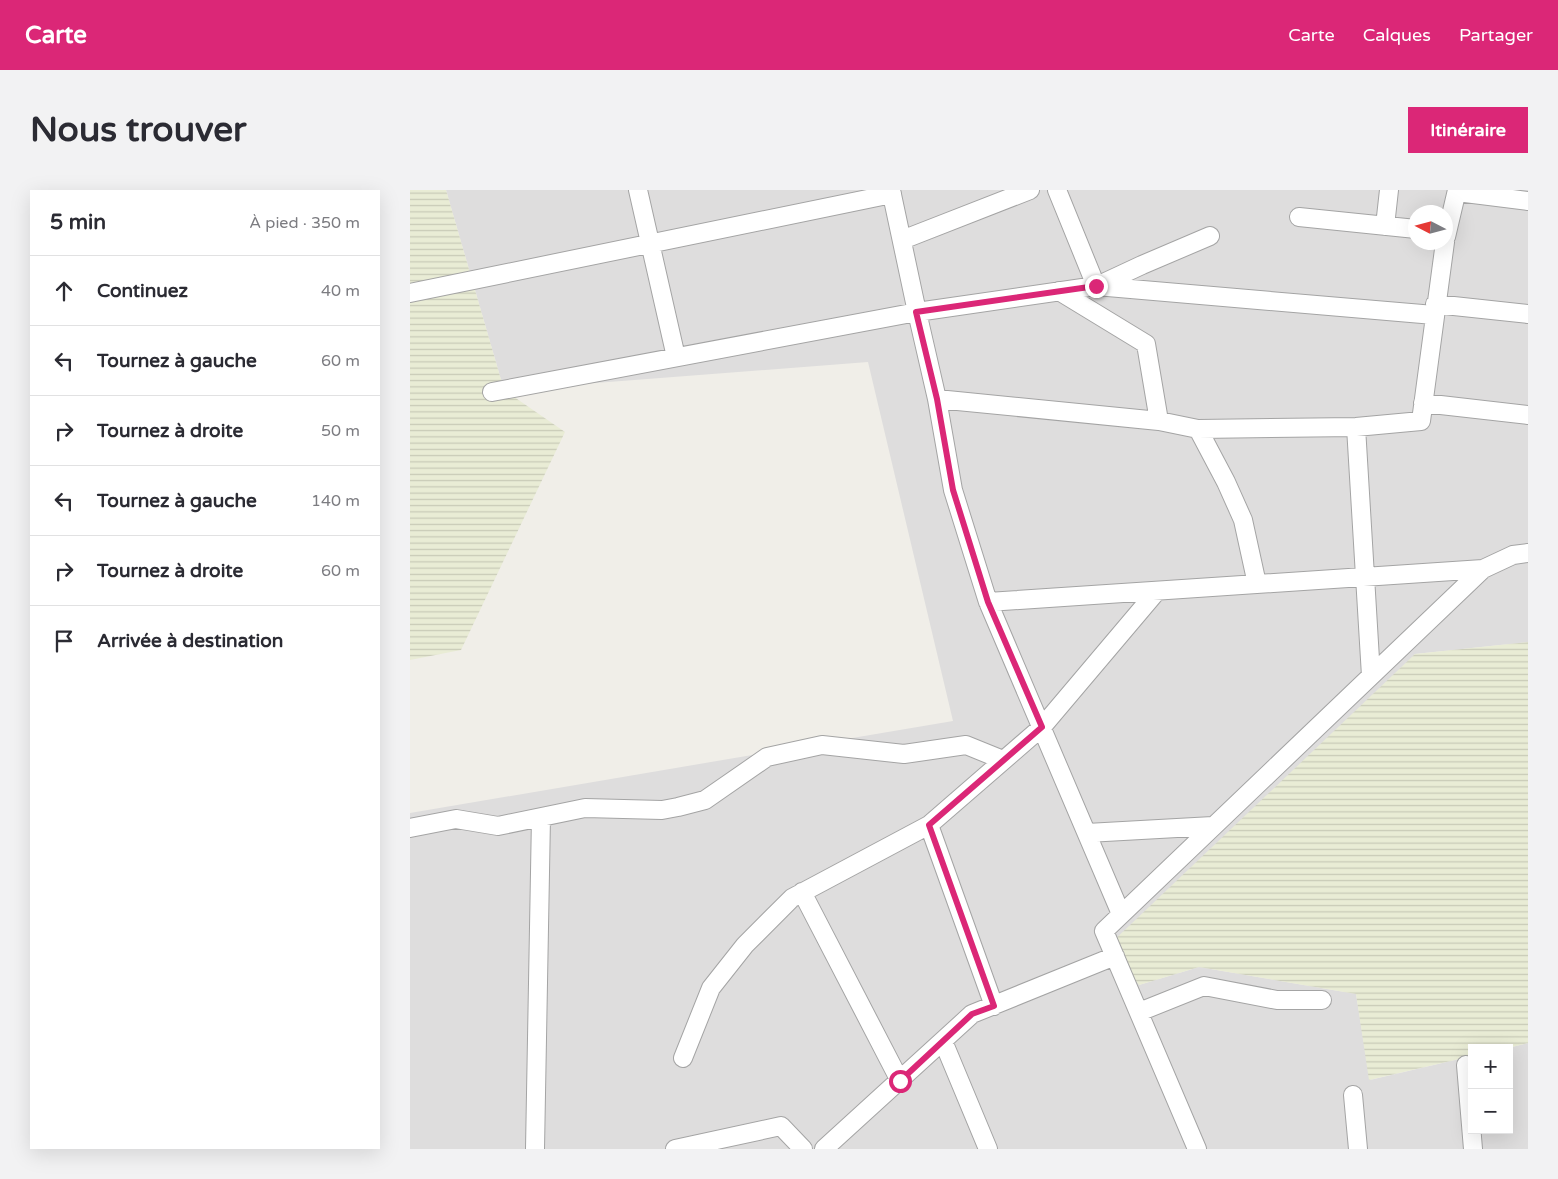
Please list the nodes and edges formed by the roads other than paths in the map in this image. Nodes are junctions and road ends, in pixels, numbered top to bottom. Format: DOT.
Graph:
graph roads {
  1 [pos="638,190"];
  2 [pos="1030,190"];
  3 [pos="1057,190"];
  4 [pos="1389,190"];
  5 [pos="1457,191"];
  6 [pos="892,192"];
  7 [pos="1528,201"];
  8 [pos="1453,206"];
  9 [pos="1299,217"];
  10 [pos="1385,226"];
  11 [pos="1408,229"];
  12 [pos="1210,236"];
  13 [pos="902,240"];
  14 [pos="650,244"];
  15 [pos="1444,250"];
  16 [pos="1096,286"];
  17 [pos="1059,291"];
  18 [pos="410,293"];
  19 [pos="1435,310"];
  20 [pos="916,312"];
  21 [pos="1528,314"];
  22 [pos="676,357"];
  23 [pos="492,392"];
  24 [pos="937,399"];
  25 [pos="1423,403"];
  26 [pos="1528,415"];
  27 [pos="1159,421"];
  28 [pos="1356,427"];
  29 [pos="1198,429"];
  30 [pos="1528,553"];
  31 [pos="1483,569"];
  32 [pos="1365,577"];
  33 [pos="1257,584"];
  34 [pos="1157,591"];
  35 [pos="988,602"];
  36 [pos="1371,676"];
  37 [pos="1042,727"];
  38 [pos="1003,760"];
  39 [pos="541,817"];
  40 [pos="929,825"];
  41 [pos="1213,826"];
  42 [pos="410,828"];
  43 [pos="1087,832"];
  44 [pos="802,892"];
  45 [pos="1121,914"];
  46 [pos="1115,956"];
  47 [pos="1322,1000"];
  48 [pos="994,1006"];
  49 [pos="1139,1012"];
  50 [pos="943,1041"];
  51 [pos="683,1058"];
  52 [pos="1466,1065"];
  53 [pos="900,1081"];
  54 [pos="1354,1095"];
  55 [pos="833,1146"];
  56 [pos="535,1149"];
  57 [pos="675,1149"];
  58 [pos="803,1149"];
  59 [pos="988,1149"];
  60 [pos="1198,1149"];
  61 [pos="1358,1149"];
  62 [pos="1472,1149"];
  1 -- 14 [label="street"];
  2 -- 13 [label="street"];
  3 -- 16 [label="street"];
  4 -- 10 [label="street"];
  5 -- 7 [label="street"];
  5 -- 8 [label="street"];
  6 -- 13 [label="street"];
  6 -- 14 [label="street"];
  9 -- 10 [label="street"];
  10 -- 11 [label="street"];
  12 -- 16 [label="street"];
  13 -- 20 [label="street"];
  14 -- 18 [label="street"];
  14 -- 22 [label="street"];
  15 -- 19 [label="street"];
  16 -- 17 [label="street"];
  16 -- 19 [label="street"];
  17 -- 20 [label="street"];
  17 -- 27 [label="street"];
  19 -- 21 [label="street"];
  19 -- 25 [label="street"];
  20 -- 22 [label="street"];
  20 -- 24 [label="street"];
  22 -- 23 [label="street"];
  24 -- 27 [label="street"];
  24 -- 35 [label="street"];
  25 -- 26 [label="street"];
  25 -- 28 [label="street"];
  27 -- 29 [label="street"];
  28 -- 29 [label="street"];
  28 -- 32 [label="street"];
  29 -- 33 [label="street"];
  30 -- 31 [label="street"];
  31 -- 32 [label="street"];
  31 -- 36 [label="street"];
  32 -- 33 [label="street"];
  32 -- 36 [label="street"];
  33 -- 34 [label="street"];
  34 -- 35 [label="street"];
  34 -- 37 [label="street"];
  35 -- 37 [label="street"];
  36 -- 41 [label="street"];
  37 -- 38 [label="street"];
  37 -- 43 [label="street"];
  38 -- 39 [label="street"];
  38 -- 40 [label="street"];
  39 -- 42 [label="street"];
  39 -- 56 [label="street"];
  40 -- 44 [label="street"];
  40 -- 48 [label="street"];
  41 -- 43 [label="street"];
  41 -- 45 [label="street"];
  43 -- 45 [label="street"];
  44 -- 51 [label="street"];
  44 -- 53 [label="street"];
  45 -- 46 [label="street"];
  46 -- 48 [label="street"];
  46 -- 49 [label="street"];
  47 -- 49 [label="street"];
  48 -- 50 [label="street"];
  49 -- 60 [label="street"];
  50 -- 53 [label="street"];
  50 -- 59 [label="street"];
  52 -- 62 [label="street"];
  53 -- 55 [label="street"];
  54 -- 61 [label="street"];
  57 -- 58 [label="street"];
}
